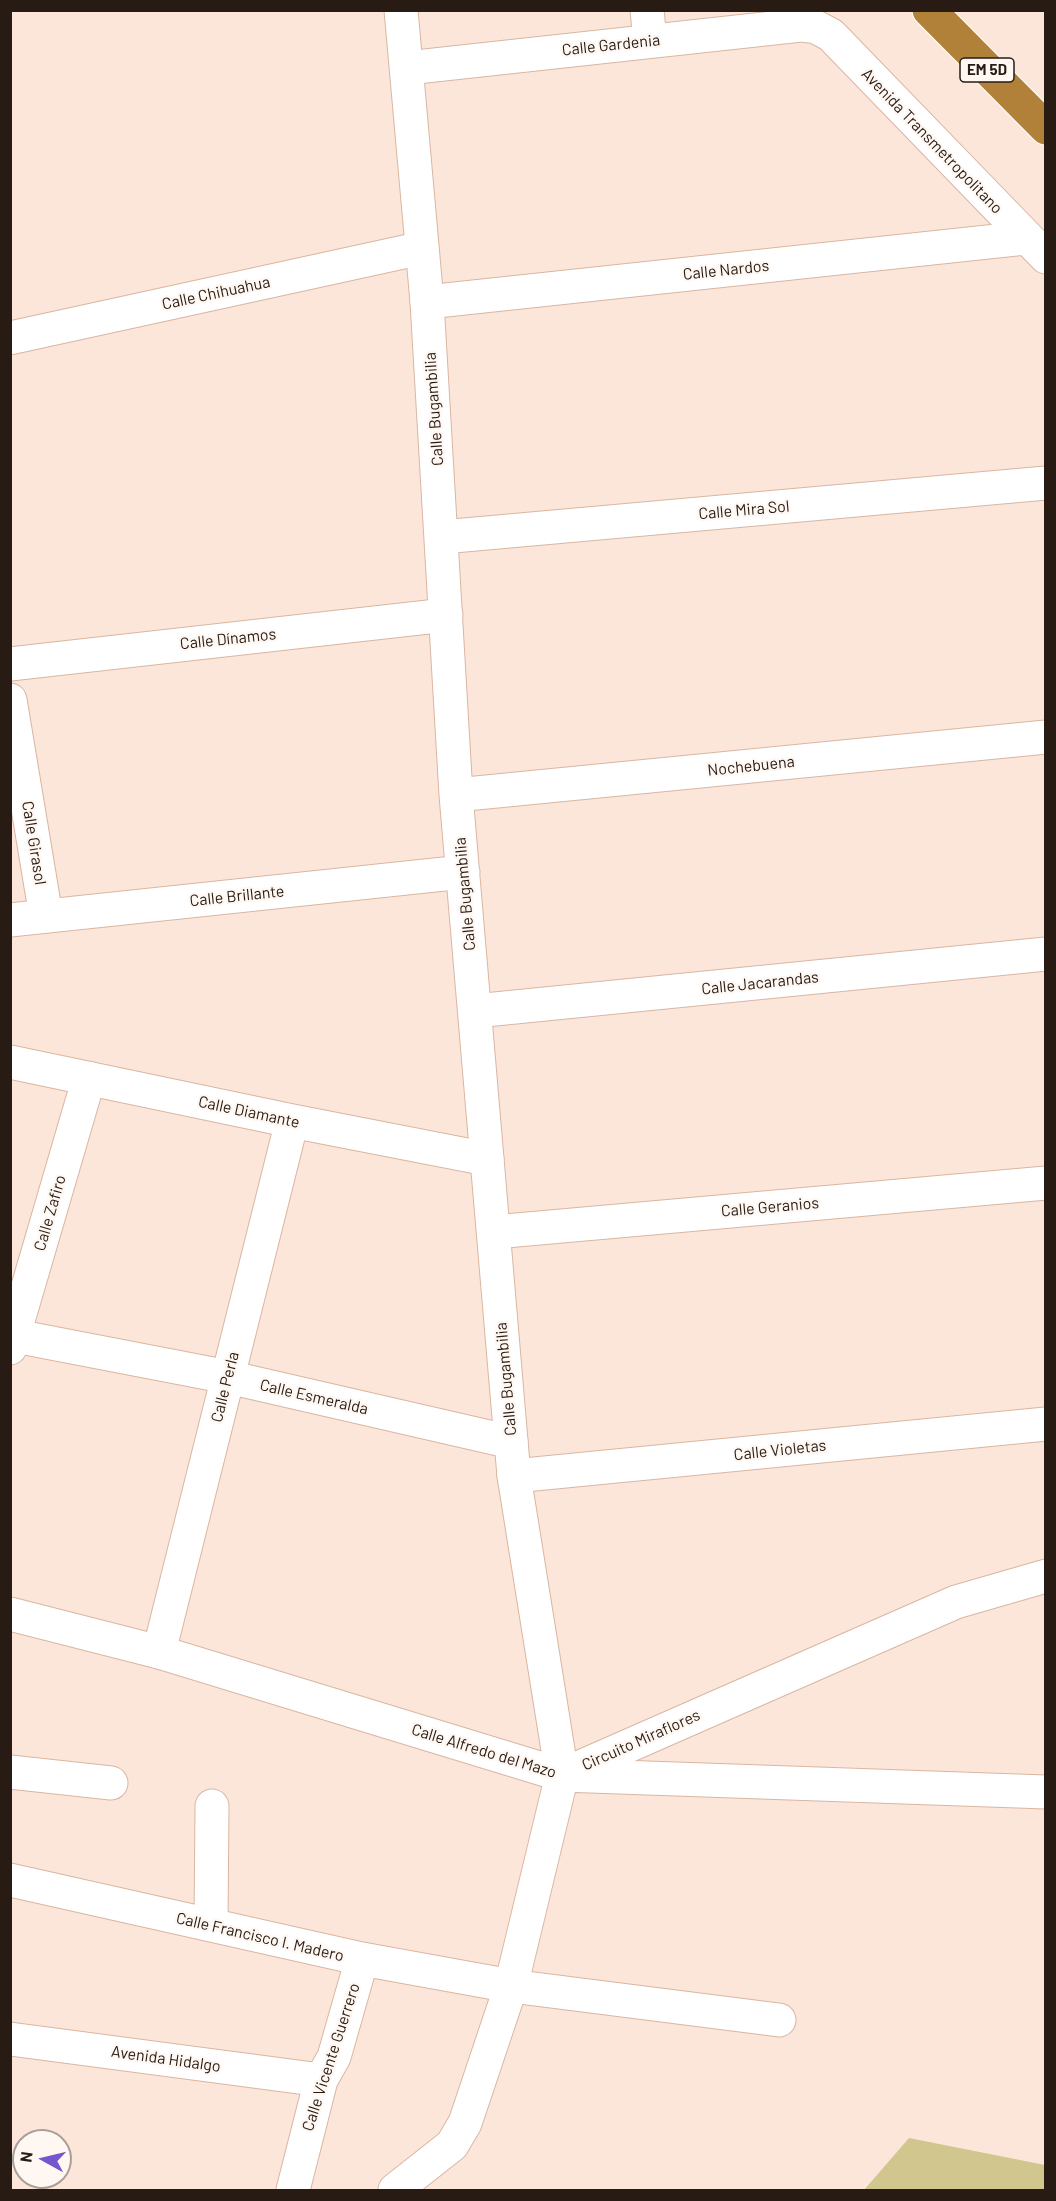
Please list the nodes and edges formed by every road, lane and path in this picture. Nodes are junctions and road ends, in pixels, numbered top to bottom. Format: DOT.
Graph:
graph roads {
  1 [pos="401,10"];
  2 [pos="929,10"];
  3 [pos="649,26"];
  4 [pos="816,27"];
  5 [pos="406,68"];
  6 [pos="1046,128"];
  7 [pos="422,248"];
  8 [pos="1035,248"];
  9 [pos="427,302"];
  10 [pos="10,338"];
  11 [pos="1046,483"];
  12 [pos="442,537"];
  13 [pos="446,615"];
  14 [pos="10,664"];
  15 [pos="10,700"];
  16 [pos="1046,737"];
  17 [pos="456,795"];
  18 [pos="463,872"];
  19 [pos="46,916"];
  20 [pos="10,920"];
  21 [pos="1046,954"];
  22 [pos="475,1011"];
  23 [pos="10,1062"];
  24 [pos="89,1078"];
  25 [pos="292,1121"];
  26 [pos="487,1159"];
  27 [pos="1046,1183"];
  28 [pos="494,1232"];
  29 [pos="12,1340"];
  30 [pos="228,1377"];
  31 [pos="1046,1424"];
  32 [pos="511,1442"];
  33 [pos="514,1476"];
  34 [pos="1046,1576"];
  35 [pos="10,1614"];
  36 [pos="159,1652"];
  37 [pos="10,1772"];
  38 [pos="562,1775"];
  39 [pos="111,1783"];
  40 [pos="1046,1792"];
  41 [pos="212,1806"];
  42 [pos="10,1880"];
  43 [pos="211,1926"];
  44 [pos="362,1959"];
  45 [pos="511,1986"];
  46 [pos="779,2020"];
  47 [pos="10,2039"];
  48 [pos="321,2080"];
  49 [pos="293,2190"];
  50 [pos="395,2190"];
  1 -- 5 [label="street, Calle Bugambilia"];
  2 -- 6 [label="highway, EM 5D"];
  3 -- 4 [label="street, Calle Gardenia"];
  3 -- 5 [label="street, Calle Gardenia"];
  4 -- 8 [label="street, Avenida Transmetropolitano"];
  5 -- 7 [label="street, Calle Bugambilia"];
  7 -- 9 [label="street, Calle Bugambilia"];
  7 -- 10 [label="street, Calle Chihuahua"];
  8 -- 9 [label="street, Calle Nardos"];
  9 -- 12 [label="street, Calle Bugambilia"];
  11 -- 12 [label="street, Calle Mira Sol"];
  12 -- 13 [label="street, Calle Bugambilia"];
  13 -- 14 [label="street, Calle Dínamos"];
  13 -- 17 [label="street, Calle Bugambilia"];
  15 -- 19 [label="street, Calle Girasol"];
  16 -- 17 [label="street, Nochebuena"];
  17 -- 18 [label="street, Calle Bugambilia"];
  18 -- 19 [label="street, Calle Brillante"];
  18 -- 22 [label="street, Calle Bugambilia"];
  19 -- 20 [label="street, Calle Brillante"];
  21 -- 22 [label="street, Calle Jacarandas"];
  22 -- 26 [label="street, Calle Bugambilia"];
  23 -- 24 [label="street, Calle Diamante"];
  24 -- 25 [label="street, Calle Diamante"];
  24 -- 29 [label="street, Calle Zafiro"];
  25 -- 26 [label="street, Calle Diamante"];
  25 -- 30 [label="street, Calle Perla"];
  26 -- 28 [label="street, Calle Bugambilia"];
  27 -- 28 [label="street, Calle Geranios"];
  28 -- 32 [label="street, Calle Bugambilia"];
  29 -- 30 [label="street, Calle Esmeralda"];
  30 -- 32 [label="street, Calle Esmeralda"];
  30 -- 36 [label="street, Calle Perla"];
  31 -- 33 [label="street, Calle Violetas"];
  32 -- 33 [label="street, Calle Bugambilia"];
  33 -- 38 [label="street, Calle Bugambilia"];
  34 -- 38 [label="street, Circuito Miraflores"];
  35 -- 36 [label="street, Calle Alfredo del Mazo"];
  36 -- 38 [label="street, Calle Alfredo del Mazo"];
  37 -- 39 [label="street"];
  38 -- 40 [label="street, Calle Alfredo del Mazo"];
  38 -- 45 [label="street, Circuito Miraflores"];
  41 -- 43 [label="street"];
  42 -- 43 [label="street, Calle Francisco I. Madero"];
  43 -- 44 [label="street, Calle Francisco I. Madero"];
  44 -- 45 [label="street, Calle Francisco I. Madero"];
  44 -- 48 [label="street, Calle Vicente Guerrero"];
  45 -- 46 [label="street, Calle Francisco I. Madero"];
  45 -- 50 [label="street, Circuito Miraflores"];
  47 -- 48 [label="street, Avenida Hidalgo"];
  48 -- 49 [label="street, Calle Vicente Guerrero"];
}
